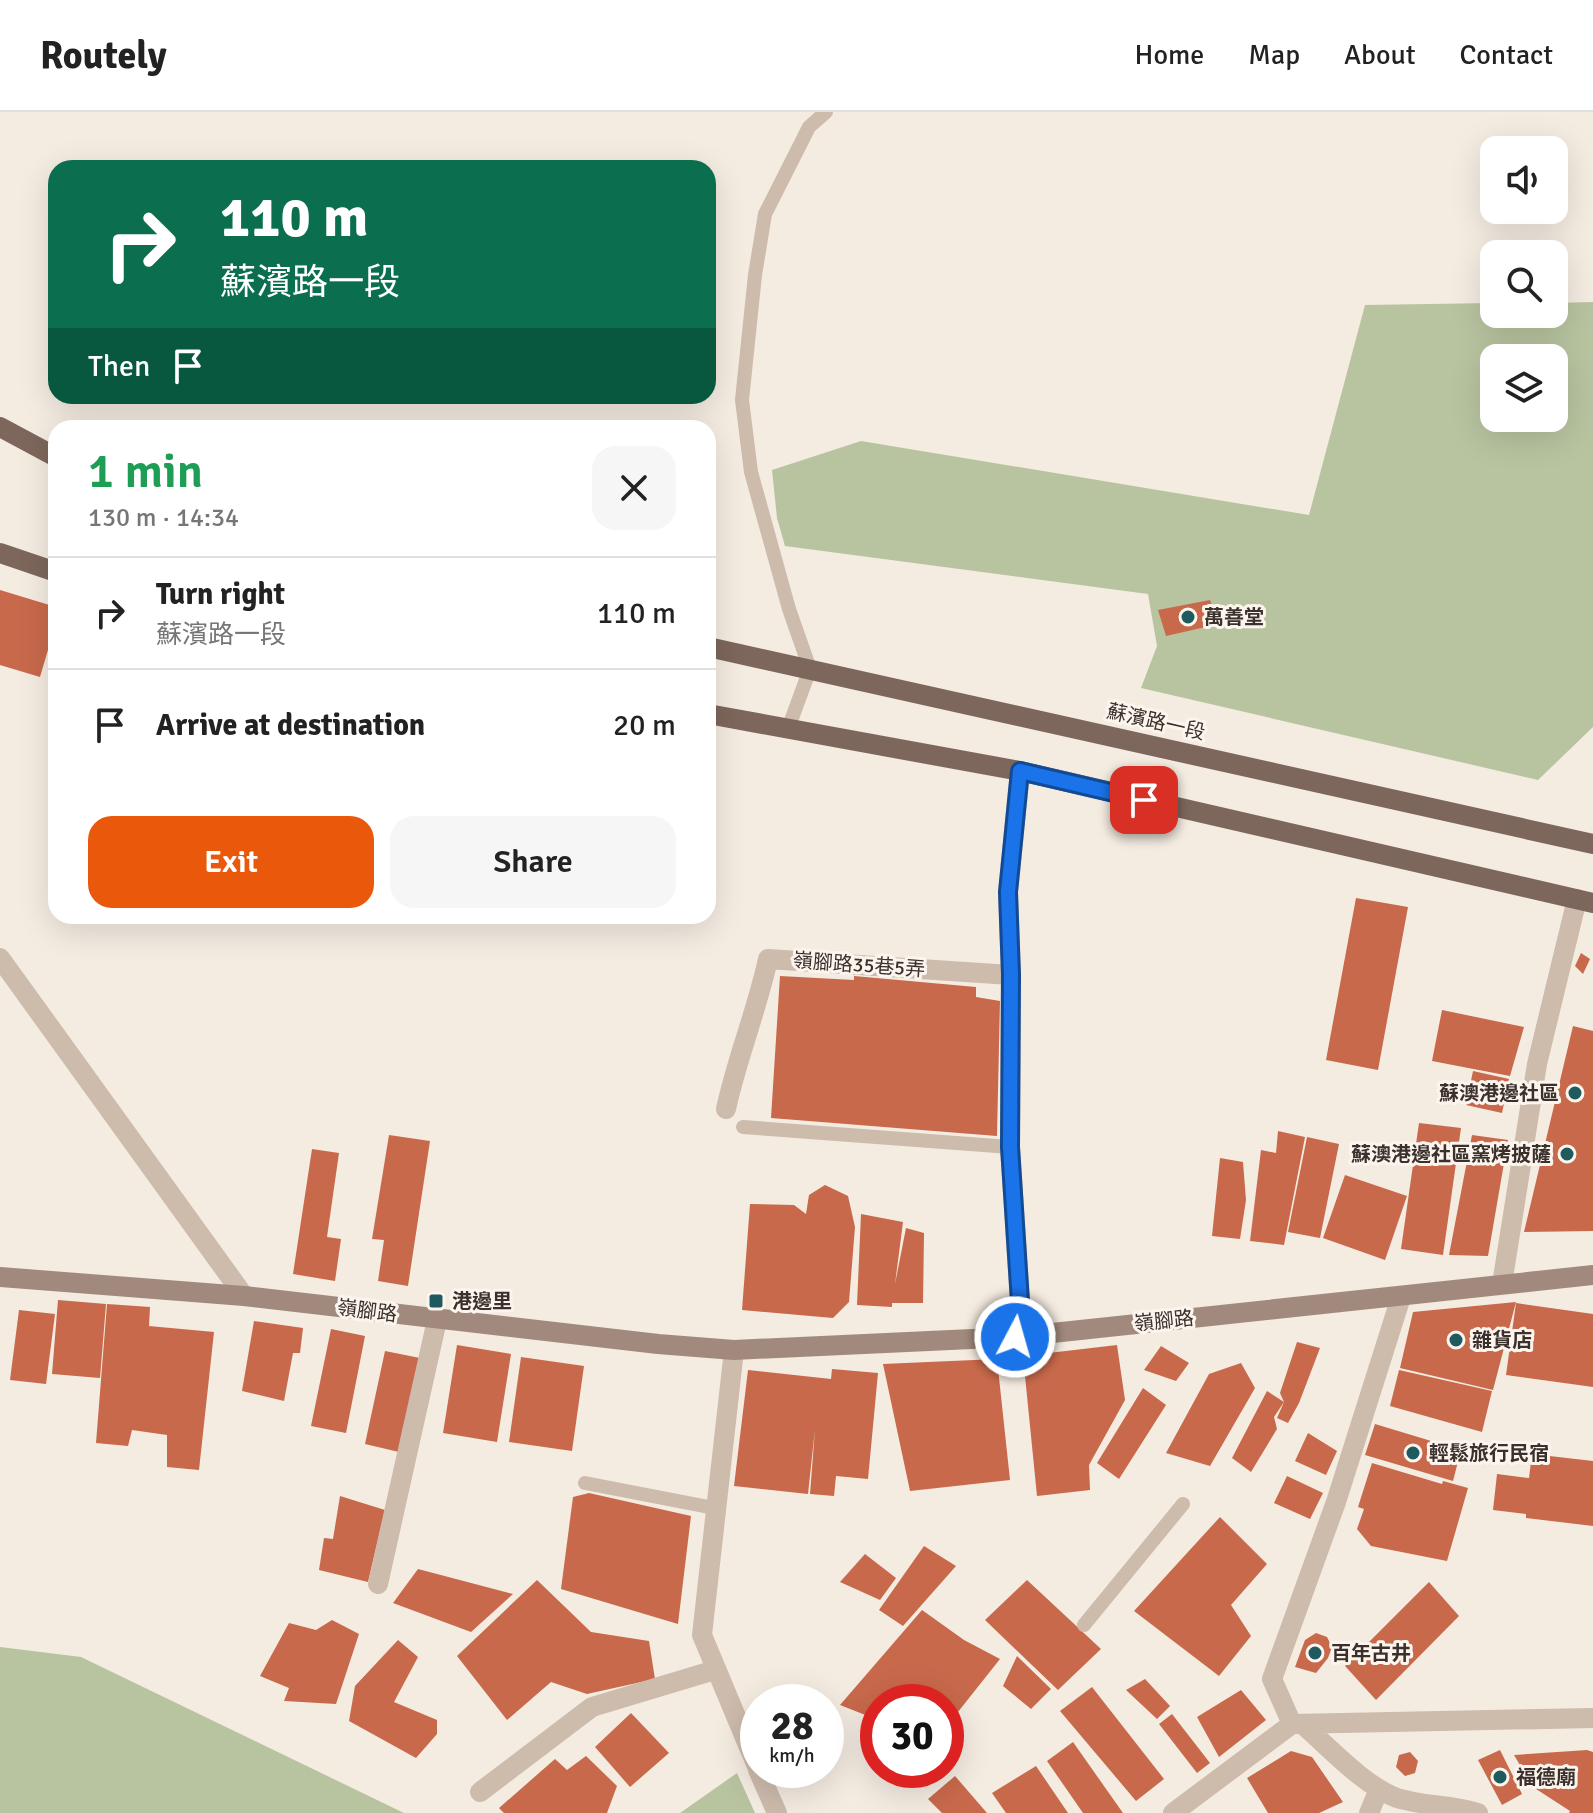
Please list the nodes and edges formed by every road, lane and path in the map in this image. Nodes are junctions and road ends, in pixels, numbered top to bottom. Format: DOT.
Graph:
graph roads {
  1 [pos="826,112"];
  2 [pos="0,427"];
  3 [pos="48,453"];
  4 [pos="0,553"];
  5 [pos="48,569"];
  6 [pos="716,649"];
  7 [pos="810,669"];
  8 [pos="716,716"];
  9 [pos="788,729"];
  10 [pos="1020,771"];
  11 [pos="1593,844"];
  12 [pos="1585,901"];
  13 [pos="0,958"];
  14 [pos="1011,975"];
  15 [pos="726,1109"];
  16 [pos="743,1127"];
  17 [pos="1010,1147"];
  18 [pos="1593,1275"];
  19 [pos="0,1277"];
  20 [pos="1502,1284"];
  21 [pos="244,1296"];
  22 [pos="1401,1297"];
  23 [pos="437,1320"];
  24 [pos="1015,1337"];
  25 [pos="734,1350"];
  26 [pos="585,1483"];
  27 [pos="1183,1504"];
  28 [pos="714,1508"];
  29 [pos="378,1584"];
  30 [pos="1084,1625"];
  31 [pos="715,1670"];
  32 [pos="1593,1718"];
  33 [pos="1297,1724"];
  34 [pos="740,1728"];
  35 [pos="766,1788"];
  36 [pos="1379,1789"];
  37 [pos="480,1792"];
  38 [pos="777,1813"];
  39 [pos="1173,1813"];
  40 [pos="1369,1813"];
  41 [pos="1478,1813"];
  1 -- 7 [label="lane"];
  2 -- 3 [label="main road"];
  4 -- 5 [label="main road"];
  6 -- 7 [label="main road, 蘇濱路一段"];
  7 -- 9 [label="lane"];
  7 -- 11 [label="main road, 蘇濱路一段"];
  8 -- 9 [label="main road"];
  9 -- 10 [label="main road"];
  10 -- 12 [label="main road"];
  10 -- 14 [label="street"];
  12 -- 20 [label="street"];
  13 -- 21 [label="street"];
  14 -- 15 [label="street, 嶺腳路35巷5弄"];
  14 -- 17 [label="street"];
  16 -- 17 [label="lane"];
  17 -- 24 [label="street"];
  18 -- 20 [label="street, 嶺腳路"];
  19 -- 21 [label="street, 嶺腳路"];
  20 -- 22 [label="street, 嶺腳路"];
  21 -- 23 [label="street, 嶺腳路"];
  22 -- 24 [label="street, 嶺腳路"];
  22 -- 33 [label="street"];
  23 -- 25 [label="street, 嶺腳路"];
  23 -- 29 [label="street"];
  24 -- 25 [label="street, 嶺腳路"];
  25 -- 28 [label="street"];
  26 -- 28 [label="lane"];
  27 -- 30 [label="lane"];
  28 -- 31 [label="street"];
  31 -- 34 [label="street"];
  31 -- 37 [label="street"];
  32 -- 33 [label="street"];
  33 -- 36 [label="street"];
  33 -- 39 [label="street"];
  35 -- 38 [label="street"];
  36 -- 40 [label="street"];
  36 -- 41 [label="street"];
}
